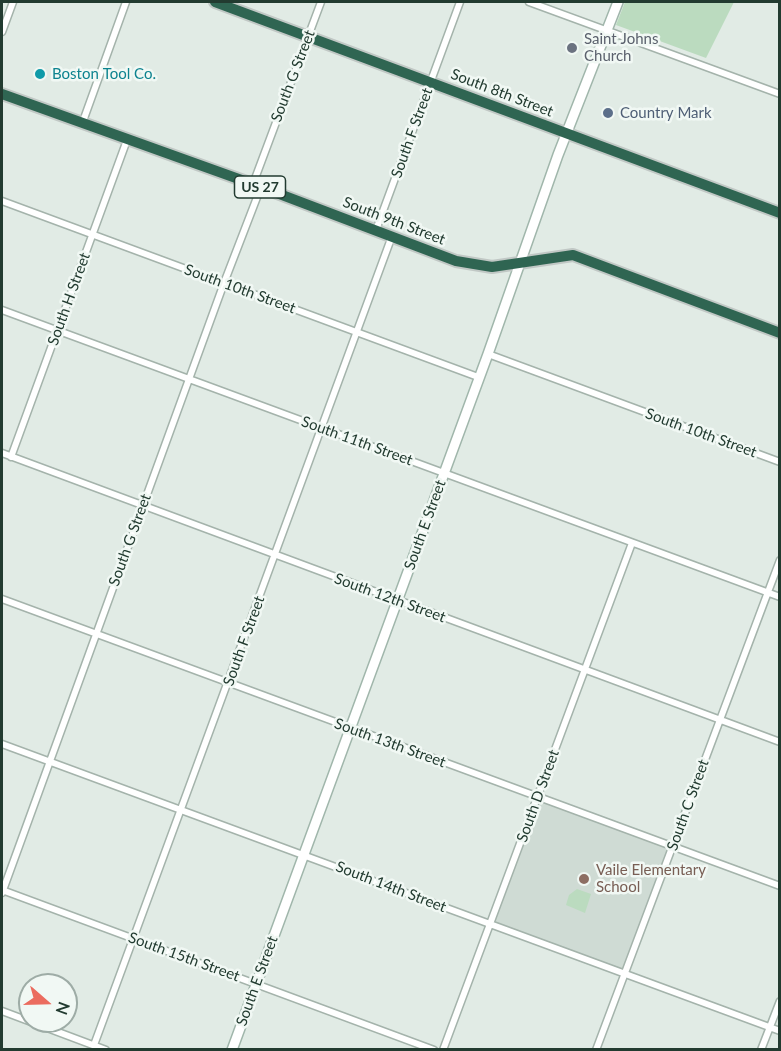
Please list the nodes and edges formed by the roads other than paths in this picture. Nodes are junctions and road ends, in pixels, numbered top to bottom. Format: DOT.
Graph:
graph roads {
  1 [pos="13,2"];
  2 [pos="126,2"];
  3 [pos="215,2"];
  4 [pos="321,2"];
  5 [pos="460,2"];
  6 [pos="529,2"];
  7 [pos="618,2"];
  8 [pos="607,30"];
  9 [pos="2,32"];
  10 [pos="308,37"];
  11 [pos="431,83"];
  12 [pos="2,94"];
  13 [pos="780,94"];
  14 [pos="82,124"];
  15 [pos="567,134"];
  16 [pos="127,140"];
  17 [pos="257,186"];
  18 [pos="2,201"];
  19 [pos="780,213"];
  20 [pos="376,230"];
  21 [pos="93,234"];
  22 [pos="392,236"];
  23 [pos="521,261"];
  24 [pos="224,283"];
  25 [pos="2,310"];
  26 [pos="58,330"];
  27 [pos="356,332"];
  28 [pos="780,333"];
  29 [pos="488,354"];
  30 [pos="478,377"];
  31 [pos="189,379"];
  32 [pos="322,428"];
  33 [pos="2,453"];
  34 [pos="11,457"];
  35 [pos="780,462"];
  36 [pos="444,474"];
  37 [pos="142,506"];
  38 [pos="632,543"];
  39 [pos="276,555"];
  40 [pos="780,560"];
  41 [pos="767,592"];
  42 [pos="780,597"];
  43 [pos="2,598"];
  44 [pos="397,600"];
  45 [pos="96,634"];
  46 [pos="585,670"];
  47 [pos="229,683"];
  48 [pos="720,720"];
  49 [pos="350,727"];
  50 [pos="780,742"];
  51 [pos="2,744"];
  52 [pos="50,762"];
  53 [pos="538,797"];
  54 [pos="182,810"];
  55 [pos="673,846"];
  56 [pos="303,854"];
  57 [pos="780,886"];
  58 [pos="2,891"];
  59 [pos="490,924"];
  60 [pos="134,939"];
  61 [pos="624,974"];
  62 [pos="256,984"];
  63 [pos="780,1001"];
  64 [pos="2,1011"];
  65 [pos="769,1028"];
  66 [pos="780,1031"];
  67 [pos="94,1045"];
  68 [pos="106,1050"];
  69 [pos="232,1050"];
  70 [pos="434,1050"];
  71 [pos="443,1050"];
  72 [pos="596,1050"];
  73 [pos="761,1050"];
  1 -- 9 [label="street"];
  2 -- 14 [label="street"];
  3 -- 10 [label="highway, South 8th Street"];
  4 -- 10 [label="street, South G Street"];
  5 -- 11 [label="street, South F Street"];
  6 -- 8 [label="street"];
  7 -- 8 [label="street, South E Street"];
  8 -- 13 [label="street"];
  8 -- 15 [label="street, South E Street"];
  10 -- 11 [label="highway, South 8th Street"];
  10 -- 17 [label="street, South G Street"];
  11 -- 15 [label="highway, South 8th Street"];
  11 -- 20 [label="street, South F Street"];
  12 -- 14 [label="highway, South 9th Street / US 27"];
  14 -- 16 [label="highway, South 9th Street / US 27"];
  15 -- 19 [label="highway, South 8th Street"];
  15 -- 23 [label="street, South E Street"];
  16 -- 17 [label="highway, South 9th Street / US 27"];
  16 -- 21 [label="street, South H Street"];
  17 -- 20 [label="highway, South 9th Street / US 27"];
  17 -- 24 [label="street, South G Street"];
  18 -- 21 [label="street, South 10th Street"];
  20 -- 22 [label="highway, South 9th Street / US 27"];
  21 -- 24 [label="street, South 10th Street"];
  21 -- 26 [label="street, South H Street"];
  22 -- 23 [label="highway, South 9th Street / US 27"];
  22 -- 27 [label="street, South F Street"];
  23 -- 28 [label="highway, South 9th Street / US 27"];
  23 -- 29 [label="street, South E Street"];
  24 -- 27 [label="street, South 10th Street"];
  24 -- 31 [label="street, South G Street"];
  25 -- 26 [label="street, South 11th Street"];
  26 -- 31 [label="street, South 11th Street"];
  26 -- 34 [label="street, South H Street"];
  27 -- 30 [label="street, South 10th Street"];
  27 -- 32 [label="street, South F Street"];
  29 -- 30 [label="street, South E Street"];
  29 -- 35 [label="street, South 10th Street"];
  30 -- 36 [label="street, South E Street"];
  31 -- 32 [label="street, South 11th Street"];
  31 -- 37 [label="street, South G Street"];
  32 -- 36 [label="street, South 11th Street"];
  32 -- 39 [label="street, South F Street"];
  33 -- 34 [label="street, South 12th Street"];
  34 -- 37 [label="street, South 12th Street"];
  36 -- 38 [label="street, South 11th Street"];
  36 -- 44 [label="street, South E Street"];
  37 -- 39 [label="street, South 12th Street"];
  37 -- 45 [label="street, South G Street"];
  38 -- 41 [label="street, South 11th Street"];
  38 -- 46 [label="street, South D Street"];
  39 -- 44 [label="street, South 12th Street"];
  39 -- 47 [label="street, South F Street"];
  40 -- 41 [label="street, South C Street"];
  41 -- 42 [label="street, South 11th Street"];
  41 -- 48 [label="street, South C Street"];
  43 -- 45 [label="street, South 13th Street"];
  44 -- 46 [label="street, South 12th Street"];
  44 -- 49 [label="street, South E Street"];
  45 -- 47 [label="street, South 13th Street"];
  45 -- 52 [label="street, South G Street"];
  46 -- 48 [label="street, South 12th Street"];
  46 -- 53 [label="street, South D Street"];
  47 -- 49 [label="street, South 13th Street"];
  47 -- 54 [label="street, South F Street"];
  48 -- 50 [label="street, South 12th Street"];
  48 -- 55 [label="street, South C Street"];
  49 -- 53 [label="street, South 13th Street"];
  49 -- 56 [label="street, South E Street"];
  51 -- 52 [label="street, South 14th Street"];
  52 -- 54 [label="street, South 14th Street"];
  52 -- 58 [label="street, South G Street"];
  53 -- 55 [label="street, South 13th Street"];
  53 -- 59 [label="street, South D Street"];
  54 -- 56 [label="street, South 14th Street"];
  54 -- 60 [label="street, South F Street"];
  55 -- 57 [label="street, South 13th Street"];
  55 -- 61 [label="street, South C Street"];
  56 -- 59 [label="street, South 14th Street"];
  56 -- 62 [label="street, South E Street"];
  58 -- 60 [label="street, South 15th Street"];
  59 -- 61 [label="street, South 14th Street"];
  59 -- 71 [label="street, South D Street"];
  60 -- 62 [label="street, South 15th Street"];
  60 -- 67 [label="street, South F Street"];
  61 -- 65 [label="street, South 14th Street"];
  61 -- 72 [label="street, South C Street"];
  62 -- 69 [label="street, South E Street"];
  62 -- 70 [label="street, South 15th Street"];
  63 -- 65 [label="street"];
  64 -- 67 [label="street"];
  65 -- 66 [label="street, South 14th Street"];
  65 -- 73 [label="street"];
  67 -- 68 [label="street"];
}
